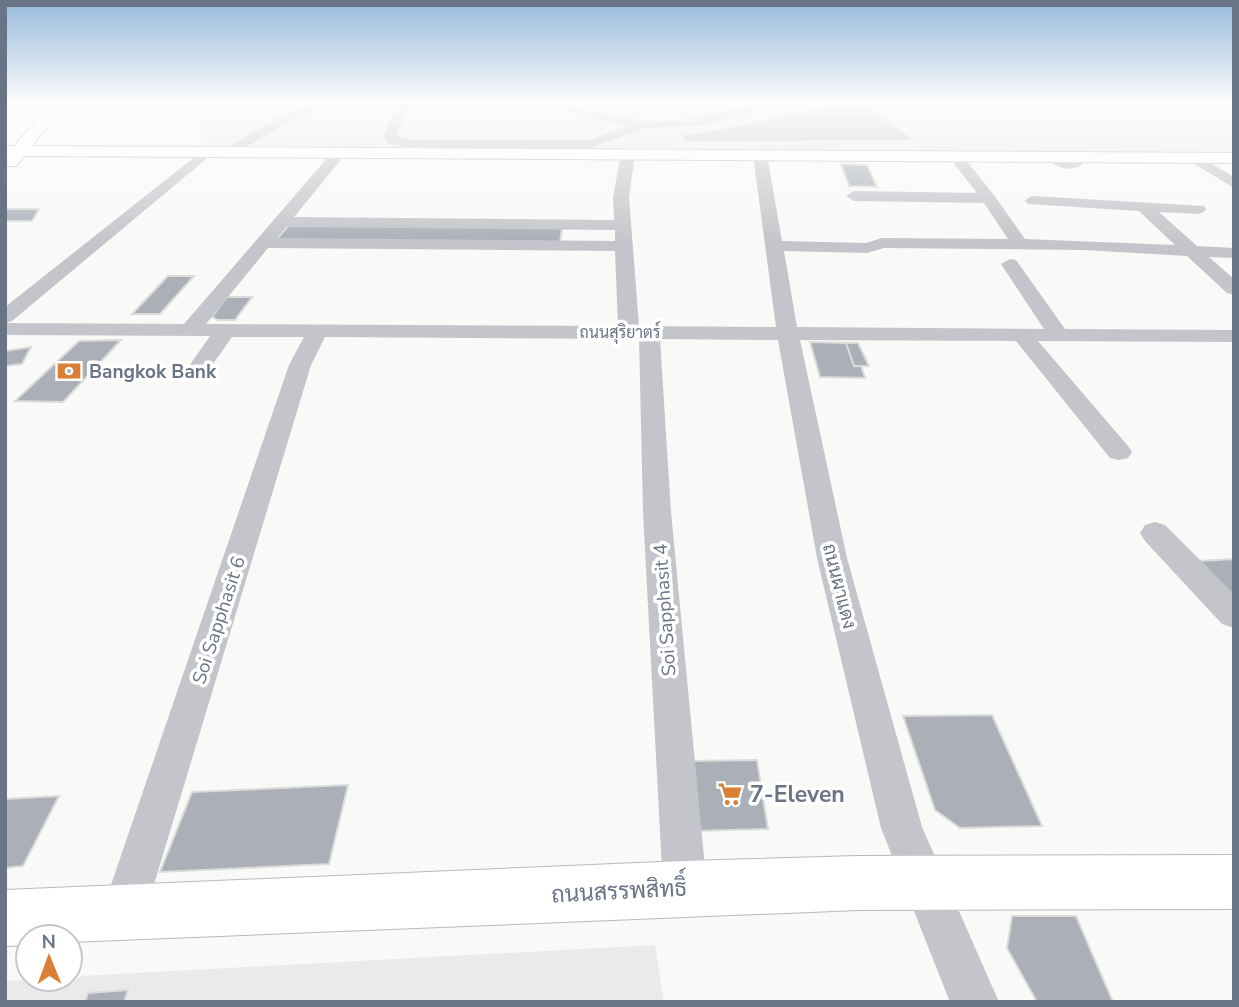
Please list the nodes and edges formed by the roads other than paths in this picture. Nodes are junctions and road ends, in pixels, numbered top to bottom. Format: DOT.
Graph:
graph roads {
  1 [pos="10,150"];
  2 [pos="75,150"];
  3 [pos="231,150"];
  4 [pos="251,150"];
  5 [pos="206,152"];
  6 [pos="227,152"];
  7 [pos="248,152"];
  8 [pos="340,152"];
  9 [pos="628,154"];
  10 [pos="760,155"];
  11 [pos="955,156"];
  12 [pos="1193,157"];
  13 [pos="1234,158"];
  14 [pos="5,167"];
  15 [pos="1234,184"];
  16 [pos="854,196"];
  17 [pos="989,198"];
  18 [pos="1033,201"];
  19 [pos="1143,206"];
  20 [pos="1198,209"];
  21 [pos="280,222"];
  22 [pos="623,225"];
  23 [pos="263,243"];
  24 [pos="1020,244"];
  25 [pos="624,246"];
  26 [pos="773,246"];
  27 [pos="1190,250"];
  28 [pos="1234,253"];
  29 [pos="1010,264"];
  30 [pos="1234,289"];
  31 [pos="5,317"];
  32 [pos="5,329"];
  33 [pos="190,330"];
  34 [pos="225,331"];
  35 [pos="318,331"];
  36 [pos="639,332"];
  37 [pos="788,332"];
  38 [pos="1021,334"];
  39 [pos="1058,334"];
  40 [pos="1229,340"];
  41 [pos="200,366"];
  42 [pos="1119,452"];
  43 [pos="1155,533"];
  44 [pos="1234,615"];
  45 [pos="1234,882"];
  46 [pos="924,883"];
  47 [pos="685,888"];
  48 [pos="124,911"];
  49 [pos="5,918"];
  50 [pos="975,1002"];
  1 -- 14 [label="main road"];
  2 -- 5 [label="main road"];
  3 -- 6 [label="street"];
  4 -- 7 [label="street"];
  5 -- 6 [label="main road"];
  5 -- 31 [label="street"];
  6 -- 7 [label="main road"];
  7 -- 8 [label="main road"];
  8 -- 9 [label="main road"];
  8 -- 21 [label="street"];
  9 -- 10 [label="main road"];
  9 -- 22 [label="street, Soi Sapphasit 4"];
  10 -- 11 [label="main road"];
  10 -- 26 [label="street, ถนนผาแดง"];
  11 -- 12 [label="main road"];
  11 -- 17 [label="street"];
  12 -- 13 [label="main road"];
  12 -- 15 [label="street"];
  16 -- 17 [label="street"];
  17 -- 24 [label="street"];
  18 -- 19 [label="street"];
  19 -- 20 [label="street"];
  19 -- 27 [label="street"];
  21 -- 22 [label="street"];
  21 -- 23 [label="street"];
  22 -- 25 [label="street, Soi Sapphasit 4"];
  23 -- 25 [label="street"];
  23 -- 33 [label="street"];
  24 -- 26 [label="street"];
  24 -- 27 [label="street"];
  25 -- 36 [label="street, Soi Sapphasit 4"];
  26 -- 37 [label="street, ถนนผาแดง"];
  27 -- 28 [label="street"];
  27 -- 30 [label="street"];
  29 -- 39 [label="street"];
  32 -- 33 [label="street, ถนนสุริยาตร์"];
  33 -- 34 [label="street, ถนนสุริยาตร์"];
  34 -- 35 [label="street, ถนนสุริยาตร์"];
  34 -- 41 [label="street"];
  35 -- 36 [label="street, ถนนสุริยาตร์"];
  35 -- 48 [label="street, Soi Sapphasit 6"];
  36 -- 37 [label="street, ถนนสุริยาตร์"];
  36 -- 47 [label="street, Soi Sapphasit 4"];
  37 -- 38 [label="street, ถนนสุริยาตร์"];
  37 -- 46 [label="street, ถนนผาแดง"];
  38 -- 39 [label="street, ถนนสุริยาตร์"];
  38 -- 42 [label="street"];
  39 -- 40 [label="street, ถนนสุริยาตร์"];
  43 -- 44 [label="street"];
  45 -- 46 [label="main road, ถนนสรรพสิทธิ์"];
  46 -- 47 [label="main road, ถนนสรรพสิทธิ์"];
  46 -- 50 [label="street, ถนนผาแดง"];
  47 -- 48 [label="main road, ถนนสรรพสิทธิ์"];
  48 -- 49 [label="main road, ถนนสรรพสิทธิ์"];
}
